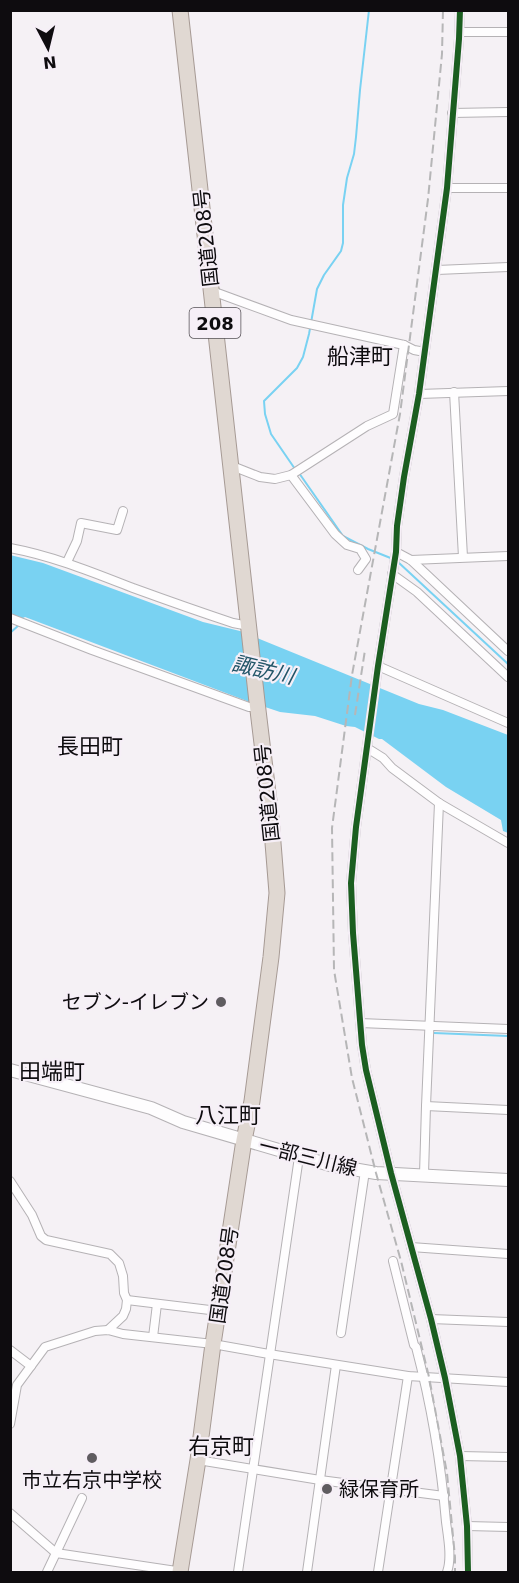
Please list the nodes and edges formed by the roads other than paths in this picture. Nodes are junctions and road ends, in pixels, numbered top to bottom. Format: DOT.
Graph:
graph roads {
  1 [pos="180,10"];
  2 [pos="460,10"];
  3 [pos="459,32"];
  4 [pos="508,32"];
  5 [pos="452,112"];
  6 [pos="508,112"];
  7 [pos="447,188"];
  8 [pos="508,188"];
  9 [pos="508,267"];
  10 [pos="436,270"];
  11 [pos="212,291"];
  12 [pos="404,345"];
  13 [pos="425,352"];
  14 [pos="508,391"];
  15 [pos="454,392"];
  16 [pos="419,393"];
  17 [pos="231,466"];
  18 [pos="291,475"];
  19 [pos="123,511"];
  20 [pos="10,548"];
  21 [pos="396,552"];
  22 [pos="508,556"];
  23 [pos="463,558"];
  24 [pos="411,560"];
  25 [pos="67,562"];
  26 [pos="358,570"];
  27 [pos="392,574"];
  28 [pos="10,618"];
  29 [pos="249,631"];
  30 [pos="508,651"];
  31 [pos="378,666"];
  32 [pos="508,677"];
  33 [pos="257,705"];
  34 [pos="508,723"];
  35 [pos="367,748"];
  36 [pos="439,802"];
  37 [pos="508,843"];
  38 [pos="360,1023"];
  39 [pos="429,1025"];
  40 [pos="508,1029"];
  41 [pos="10,1070"];
  42 [pos="426,1106"];
  43 [pos="508,1110"];
  44 [pos="244,1140"];
  45 [pos="299,1157"];
  46 [pos="365,1171"];
  47 [pos="391,1173"];
  48 [pos="424,1174"];
  49 [pos="508,1180"];
  50 [pos="10,1182"];
  51 [pos="411,1247"];
  52 [pos="508,1254"];
  53 [pos="393,1261"];
  54 [pos="127,1300"];
  55 [pos="157,1304"];
  56 [pos="218,1311"];
  57 [pos="431,1319"];
  58 [pos="508,1322"];
  59 [pos="108,1330"];
  60 [pos="341,1333"];
  61 [pos="153,1337"];
  62 [pos="213,1344"];
  63 [pos="10,1350"];
  64 [pos="269,1354"];
  65 [pos="336,1365"];
  66 [pos="31,1366"];
  67 [pos="408,1376"];
  68 [pos="424,1377"];
  69 [pos="445,1378"];
  70 [pos="508,1382"];
  71 [pos="11,1423"];
  72 [pos="459,1456"];
  73 [pos="508,1457"];
  74 [pos="198,1460"];
  75 [pos="254,1469"];
  76 [pos="320,1480"];
  77 [pos="391,1490"];
  78 [pos="444,1496"];
  79 [pos="82,1498"];
  80 [pos="10,1513"];
  81 [pos="467,1526"];
  82 [pos="508,1527"];
  83 [pos="56,1553"];
  84 [pos="47,1572"];
  85 [pos="181,1572"];
  86 [pos="238,1572"];
  87 [pos="307,1572"];
  88 [pos="378,1572"];
  89 [pos="447,1572"];
  90 [pos="468,1572"];
  1 -- 11 [label="highway, 国道208号 / 208"];
  2 -- 3 [label="street"];
  3 -- 4 [label="street"];
  3 -- 5 [label="street"];
  5 -- 6 [label="street"];
  5 -- 7 [label="street"];
  7 -- 8 [label="street"];
  7 -- 10 [label="street"];
  9 -- 10 [label="street"];
  10 -- 13 [label="street"];
  11 -- 12 [label="street"];
  11 -- 17 [label="highway, 国道208号 / 208"];
  12 -- 13 [label="street"];
  12 -- 18 [label="street"];
  13 -- 16 [label="street"];
  14 -- 15 [label="street"];
  15 -- 16 [label="street"];
  15 -- 23 [label="street"];
  16 -- 21 [label="street"];
  17 -- 18 [label="street"];
  17 -- 29 [label="highway, 国道208号 / 208"];
  18 -- 26 [label="street"];
  19 -- 25 [label="street"];
  20 -- 25 [label="street"];
  21 -- 24 [label="street"];
  21 -- 27 [label="street"];
  22 -- 23 [label="street"];
  23 -- 24 [label="street"];
  24 -- 30 [label="street"];
  25 -- 29 [label="street"];
  27 -- 31 [label="street"];
  27 -- 32 [label="street"];
  28 -- 33 [label="street"];
  29 -- 33 [label="highway, 国道208号 / 208"];
  31 -- 34 [label="street"];
  31 -- 35 [label="street"];
  33 -- 44 [label="highway, 国道208号 / 208"];
  35 -- 36 [label="street"];
  35 -- 38 [label="street"];
  36 -- 37 [label="street"];
  36 -- 39 [label="street"];
  38 -- 39 [label="street"];
  38 -- 47 [label="street"];
  39 -- 40 [label="street"];
  39 -- 42 [label="street"];
  41 -- 44 [label="main road, 一部三川線"];
  42 -- 43 [label="street"];
  42 -- 48 [label="street"];
  44 -- 45 [label="main road, 一部三川線"];
  44 -- 56 [label="highway, 国道208号 / 208"];
  45 -- 46 [label="main road, 一部三川線"];
  45 -- 64 [label="street"];
  46 -- 47 [label="main road, 一部三川線"];
  46 -- 60 [label="street"];
  47 -- 48 [label="main road, 一部三川線"];
  47 -- 51 [label="street"];
  48 -- 49 [label="main road, 一部三川線"];
  50 -- 54 [label="street"];
  51 -- 52 [label="street"];
  51 -- 57 [label="street"];
  53 -- 68 [label="street"];
  54 -- 55 [label="street"];
  54 -- 59 [label="street"];
  55 -- 56 [label="street"];
  55 -- 61 [label="street"];
  56 -- 62 [label="highway, 国道208号 / 208"];
  57 -- 58 [label="street"];
  57 -- 69 [label="street"];
  59 -- 61 [label="street"];
  59 -- 66 [label="street"];
  61 -- 62 [label="street"];
  62 -- 64 [label="street"];
  62 -- 74 [label="highway, 国道208号 / 208"];
  63 -- 66 [label="street"];
  64 -- 65 [label="street"];
  64 -- 75 [label="street"];
  65 -- 67 [label="street"];
  65 -- 76 [label="street"];
  66 -- 71 [label="street"];
  67 -- 68 [label="street"];
  67 -- 77 [label="street"];
  68 -- 69 [label="street"];
  68 -- 78 [label="street"];
  69 -- 70 [label="street"];
  69 -- 72 [label="street"];
  72 -- 73 [label="street"];
  72 -- 81 [label="street"];
  74 -- 75 [label="street"];
  74 -- 85 [label="highway, 国道208号 / 208"];
  75 -- 76 [label="street"];
  75 -- 86 [label="street"];
  76 -- 77 [label="street"];
  76 -- 87 [label="street"];
  77 -- 78 [label="street"];
  77 -- 88 [label="street"];
  78 -- 89 [label="street"];
  79 -- 83 [label="street"];
  80 -- 83 [label="street"];
  81 -- 82 [label="street"];
  81 -- 90 [label="street"];
  83 -- 84 [label="street"];
  83 -- 85 [label="street"];
}
